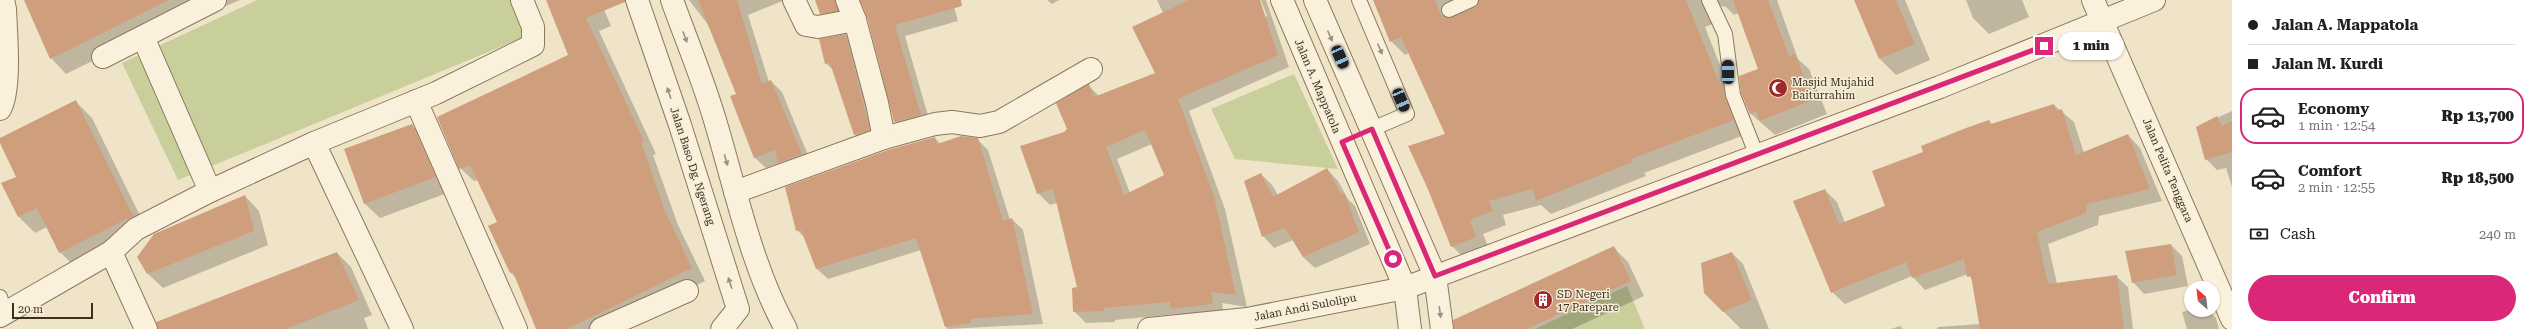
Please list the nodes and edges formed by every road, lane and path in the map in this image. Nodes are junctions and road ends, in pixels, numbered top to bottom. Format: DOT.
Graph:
graph roads {
  1 [pos="3,0"];
  2 [pos="215,0"];
  3 [pos="522,0"];
  4 [pos="637,0"];
  5 [pos="672,0"];
  6 [pos="794,0"];
  7 [pos="847,0"];
  8 [pos="1282,0"];
  9 [pos="1314,0"];
  10 [pos="1359,0"];
  11 [pos="1471,0"];
  12 [pos="1709,0"];
  13 [pos="2093,0"];
  14 [pos="2154,0"];
  15 [pos="1448,10"];
  16 [pos="855,20"];
  17 [pos="2103,22"];
  18 [pos="143,37"];
  19 [pos="103,57"];
  20 [pos="1091,69"];
  21 [pos="416,101"];
  22 [pos="0,108"];
  23 [pos="714,116"];
  24 [pos="680,125"];
  25 [pos="1372,129"];
  26 [pos="884,138"];
  27 [pos="1342,142"];
  28 [pos="314,143"];
  29 [pos="1757,156"];
  30 [pos="210,191"];
  31 [pos="735,192"];
  32 [pos="111,252"];
  33 [pos="1435,276"];
  34 [pos="1405,288"];
  35 [pos="688,291"];
  36 [pos="0,304"];
  37 [pos="774,307"];
  38 [pos="738,309"];
  39 [pos="2232,319"];
  40 [pos="146,329"];
  41 [pos="402,329"];
  42 [pos="516,329"];
  43 [pos="601,329"];
  44 [pos="722,329"];
  45 [pos="786,329"];
  46 [pos="1149,329"];
  47 [pos="1410,329"];
  48 [pos="1442,329"];
  1 -- 22 [label="street"];
  2 -- 18 [label="street"];
  3 -- 21 [label="street"];
  24 -- 4 [label="street, Jalan Baso Dg. Ngerang, one-way"];
  5 -- 23 [label="street, one-way"];
  6 -- 16 [label="street"];
  7 -- 16 [label="street"];
  8 -- 27 [label="street, Jalan A. Mappatola"];
  9 -- 25 [label="street, one-way"];
  10 -- 25 [label="lane, one-way"];
  11 -- 15 [label="lane"];
  12 -- 29 [label="lane"];
  13 -- 17 [label="street, Jalan Pelita Tenggara"];
  14 -- 17 [label="street, Jalan Andi Sulolipu"];
  16 -- 26 [label="street"];
  17 -- 29 [label="street, Jalan Andi Sulolipu"];
  17 -- 39 [label="street, Jalan Pelita Tenggara"];
  18 -- 19 [label="street"];
  18 -- 30 [label="street"];
  20 -- 26 [label="street"];
  21 -- 28 [label="street"];
  21 -- 42 [label="street"];
  23 -- 24 [label="street"];
  23 -- 31 [label="street, one-way"];
  38 -- 24 [label="street, Jalan Baso Dg. Ngerang, one-way"];
  25 -- 27 [label="street"];
  25 -- 33 [label="street"];
  26 -- 31 [label="street"];
  27 -- 34 [label="street, Jalan A. Mappatola"];
  28 -- 30 [label="street"];
  28 -- 41 [label="street"];
  29 -- 33 [label="street, Jalan Andi Sulolipu"];
  30 -- 32 [label="street"];
  31 -- 37 [label="street"];
  32 -- 36 [label="street"];
  32 -- 40 [label="street"];
  33 -- 34 [label="street, Jalan Andi Sulolipu"];
  33 -- 48 [label="street, one-way"];
  34 -- 46 [label="street, Jalan Andi Sulolipu"];
  34 -- 47 [label="street, Jalan A. Mappatola"];
  35 -- 43 [label="street"];
  37 -- 38 [label="street"];
  37 -- 45 [label="street"];
  38 -- 44 [label="street"];
}
